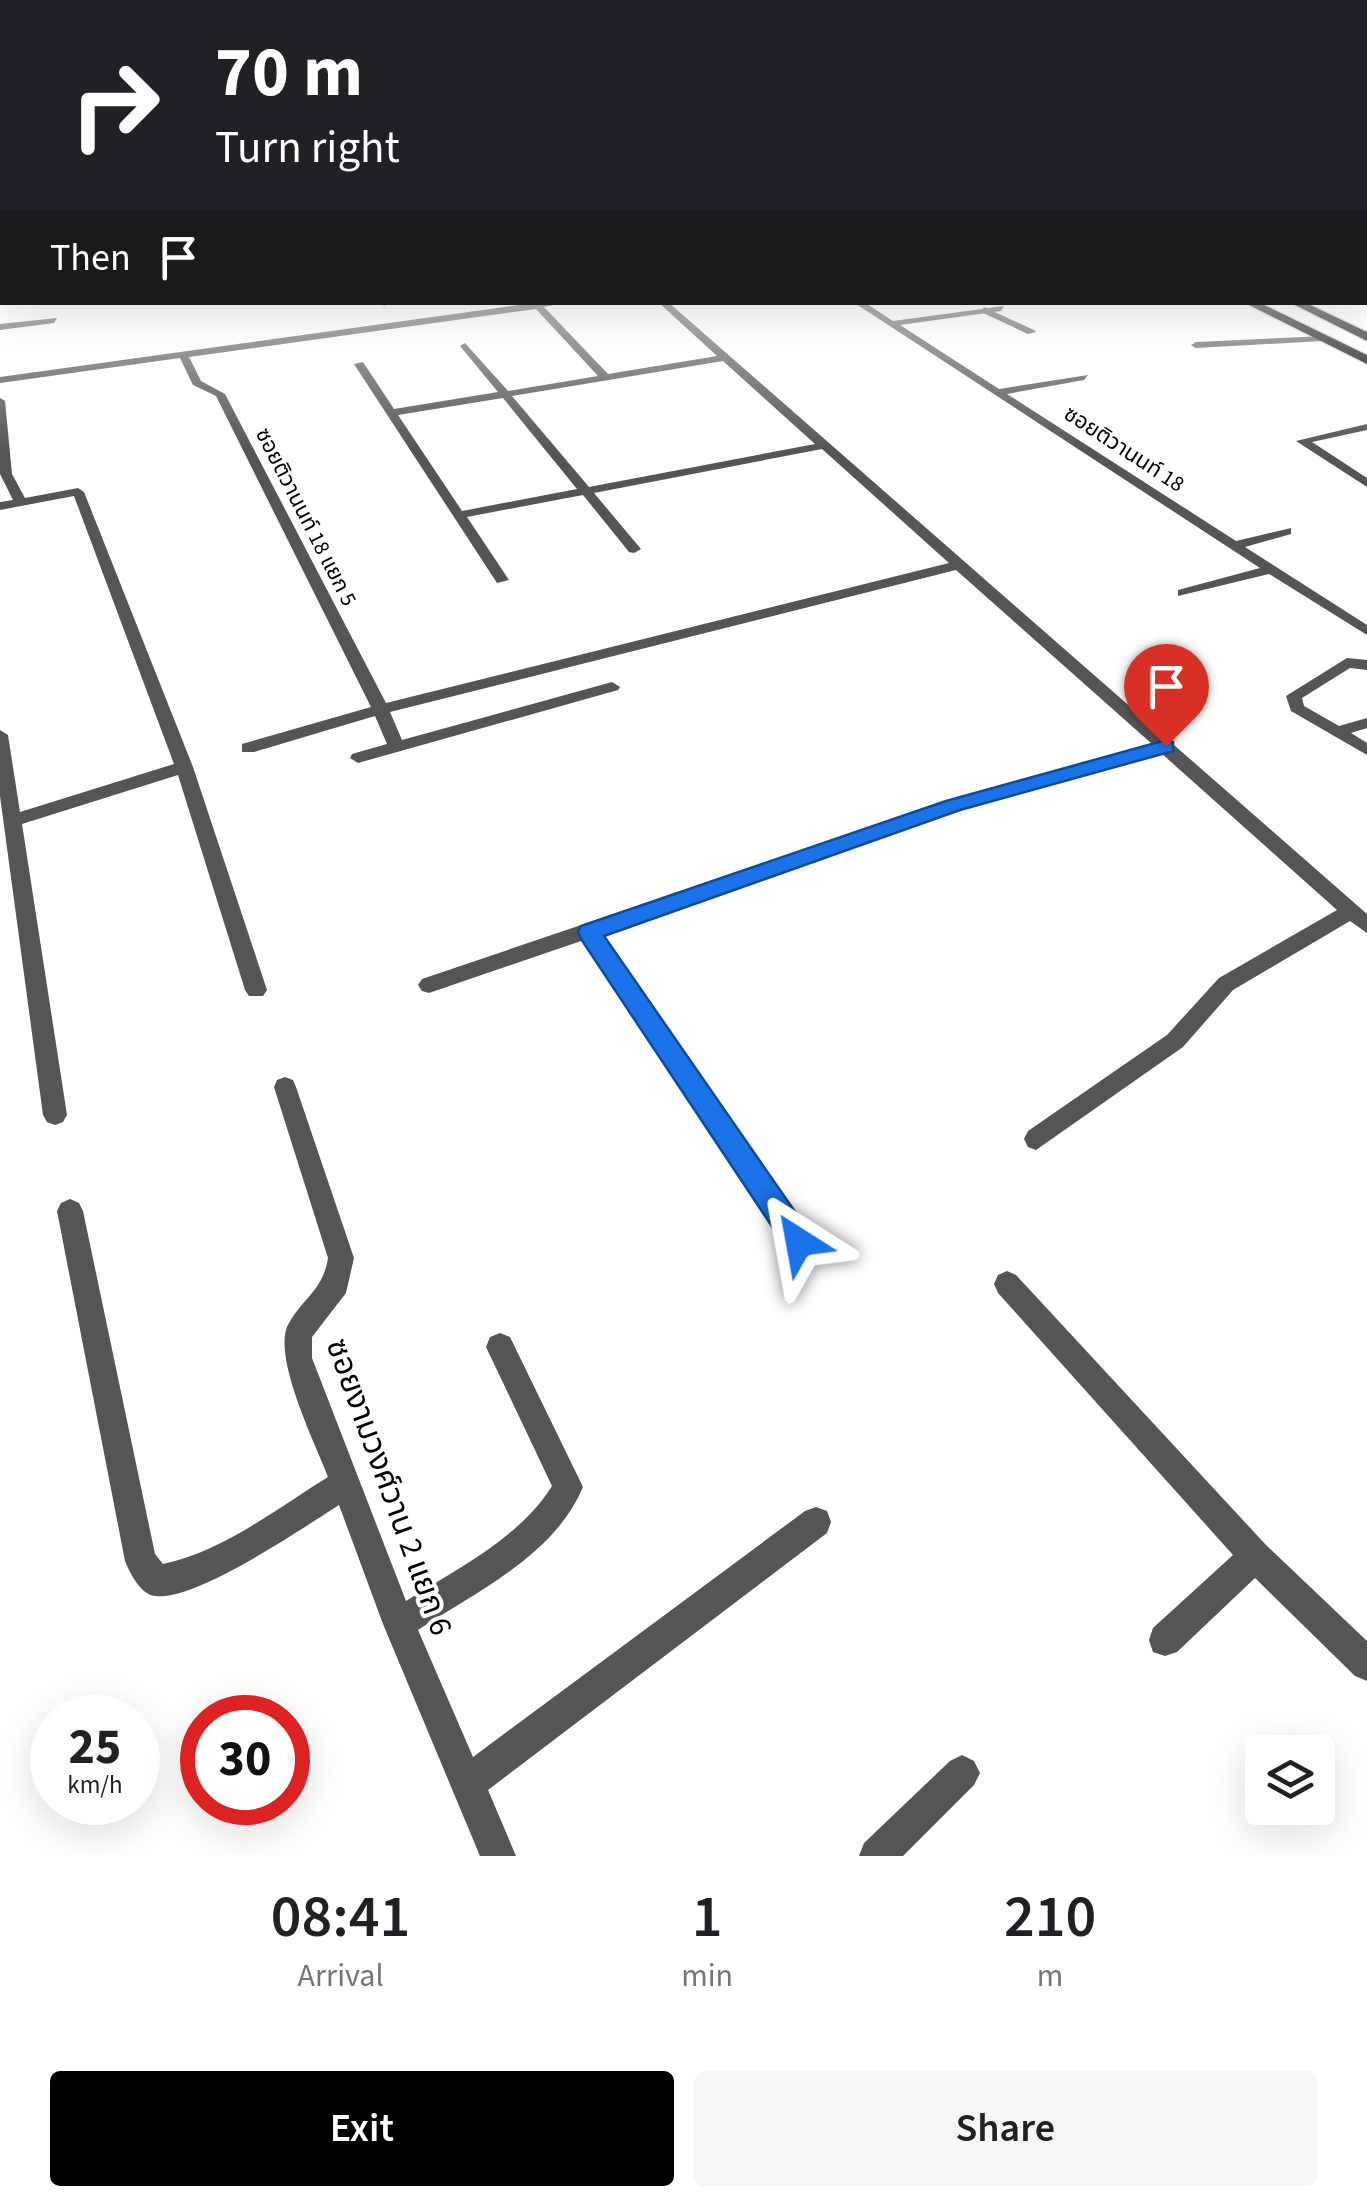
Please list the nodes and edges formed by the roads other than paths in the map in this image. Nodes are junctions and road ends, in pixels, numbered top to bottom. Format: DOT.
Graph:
graph roads {
  1 [pos="544,305"];
  2 [pos="665,305"];
  3 [pos="862,305"];
  4 [pos="1254,305"];
  5 [pos="1279,305"];
  6 [pos="1300,305"];
  7 [pos="1320,305"];
  8 [pos="538,306"];
  9 [pos="1001,308"];
  10 [pos="984,310"];
  11 [pos="446,318"];
  12 [pos="54,320"];
  13 [pos="891,324"];
  14 [pos="0,327"];
  15 [pos="1367,327"];
  16 [pos="458,330"];
  17 [pos="1031,332"];
  18 [pos="1367,337"];
  19 [pos="1322,338"];
  20 [pos="465,346"];
  21 [pos="1196,346"];
  22 [pos="1367,348"];
  23 [pos="183,354"];
  24 [pos="724,358"];
  25 [pos="1367,360"];
  26 [pos="358,364"];
  27 [pos="604,376"];
  28 [pos="1084,378"];
  29 [pos="0,380"];
  30 [pos="1000,392"];
  31 [pos="504,393"];
  32 [pos="0,401"];
  33 [pos="392,413"];
  34 [pos="1367,427"];
  35 [pos="822,446"];
  36 [pos="3,463"];
  37 [pos="1367,482"];
  38 [pos="586,491"];
  39 [pos="20,501"];
  40 [pos="0,506"];
  41 [pos="459,515"];
  42 [pos="1286,531"];
  43 [pos="1236,546"];
  44 [pos="634,550"];
  45 [pos="962,564"];
  46 [pos="1272,569"];
  47 [pos="502,580"];
  48 [pos="1182,593"];
  49 [pos="1367,631"];
  50 [pos="1367,665"];
  51 [pos="612,687"];
  52 [pos="381,709"];
  53 [pos="1367,723"];
  54 [pos="1337,732"];
  55 [pos="0,734"];
  56 [pos="1166,746"];
  57 [pos="397,747"];
  58 [pos="248,748"];
  59 [pos="1367,750"];
  60 [pos="358,758"];
  61 [pos="184,766"];
  62 [pos="13,820"];
  63 [pos="1359,918"];
  64 [pos="589,932"];
  65 [pos="429,985"];
  66 [pos="256,990"];
  67 [pos="285,1086"];
  68 [pos="55,1115"];
  69 [pos="1036,1139"];
  70 [pos="70,1211"];
  71 [pos="799,1242"];
  72 [pos="1008,1284"];
  73 [pos="500,1347"];
  74 [pos="344,1485"];
  75 [pos="816,1522"];
  76 [pos="1255,1556"];
  77 [pos="399,1624"];
  78 [pos="1165,1640"];
  79 [pos="1367,1664"];
  80 [pos="962,1772"];
  81 [pos="469,1782"];
  82 [pos="498,1856"];
  83 [pos="877,1856"];
  1 -- 8 [label="street"];
  2 -- 24 [label="street"];
  3 -- 13 [label="street, ซอยติวานนท์ 18"];
  4 -- 19 [label="main road"];
  5 -- 22 [label="main road"];
  6 -- 18 [label="main road"];
  7 -- 15 [label="main road"];
  8 -- 11 [label="street"];
  8 -- 27 [label="street"];
  9 -- 10 [label="street"];
  10 -- 13 [label="street"];
  10 -- 17 [label="street"];
  11 -- 16 [label="street"];
  11 -- 23 [label="street"];
  12 -- 14 [label="street"];
  13 -- 30 [label="street, ซอยติวานนท์ 18"];
  19 -- 21 [label="street"];
  19 -- 25 [label="main road"];
  20 -- 31 [label="street"];
  23 -- 29 [label="street"];
  23 -- 52 [label="street, ซอยติวานนท์ 18 แยก 5"];
  24 -- 27 [label="street"];
  24 -- 35 [label="street"];
  26 -- 33 [label="street"];
  27 -- 31 [label="street"];
  28 -- 30 [label="street"];
  30 -- 43 [label="street, ซอยติวานนท์ 18"];
  31 -- 33 [label="street"];
  31 -- 38 [label="street"];
  32 -- 36 [label="street"];
  33 -- 41 [label="street"];
  34 -- 37 [label="street"];
  35 -- 38 [label="street"];
  35 -- 45 [label="street"];
  36 -- 39 [label="street"];
  38 -- 41 [label="street"];
  38 -- 44 [label="street"];
  39 -- 40 [label="street"];
  39 -- 61 [label="street"];
  41 -- 47 [label="street"];
  42 -- 43 [label="street"];
  43 -- 46 [label="street, ซอยติวานนท์ 18"];
  45 -- 52 [label="street"];
  45 -- 56 [label="street"];
  46 -- 48 [label="street"];
  46 -- 49 [label="street, ซอยติวานนท์ 18"];
  50 -- 54 [label="street"];
  51 -- 57 [label="street"];
  52 -- 57 [label="street, ซอยติวานนท์ 18 แยก 5"];
  52 -- 58 [label="street"];
  53 -- 54 [label="street"];
  54 -- 59 [label="street"];
  55 -- 62 [label="street"];
  56 -- 63 [label="street"];
  56 -- 64 [label="street"];
  57 -- 60 [label="street"];
  61 -- 62 [label="street"];
  61 -- 66 [label="street"];
  62 -- 68 [label="street"];
  63 -- 69 [label="street"];
  64 -- 65 [label="street"];
  64 -- 71 [label="street"];
  67 -- 74 [label="street, ซอยงามวงศ์วาน 2 แยก 6"];
  70 -- 74 [label="street"];
  72 -- 76 [label="street"];
  73 -- 77 [label="street"];
  74 -- 77 [label="street, ซอยงามวงศ์วาน 2 แยก 6"];
  75 -- 81 [label="street"];
  76 -- 78 [label="street"];
  76 -- 79 [label="street"];
  77 -- 81 [label="street, ซอยงามวงศ์วาน 2 แยก 6"];
  80 -- 83 [label="street"];
  81 -- 82 [label="street, ซอยงามวงศ์วาน 2 แยก 6"];
}
